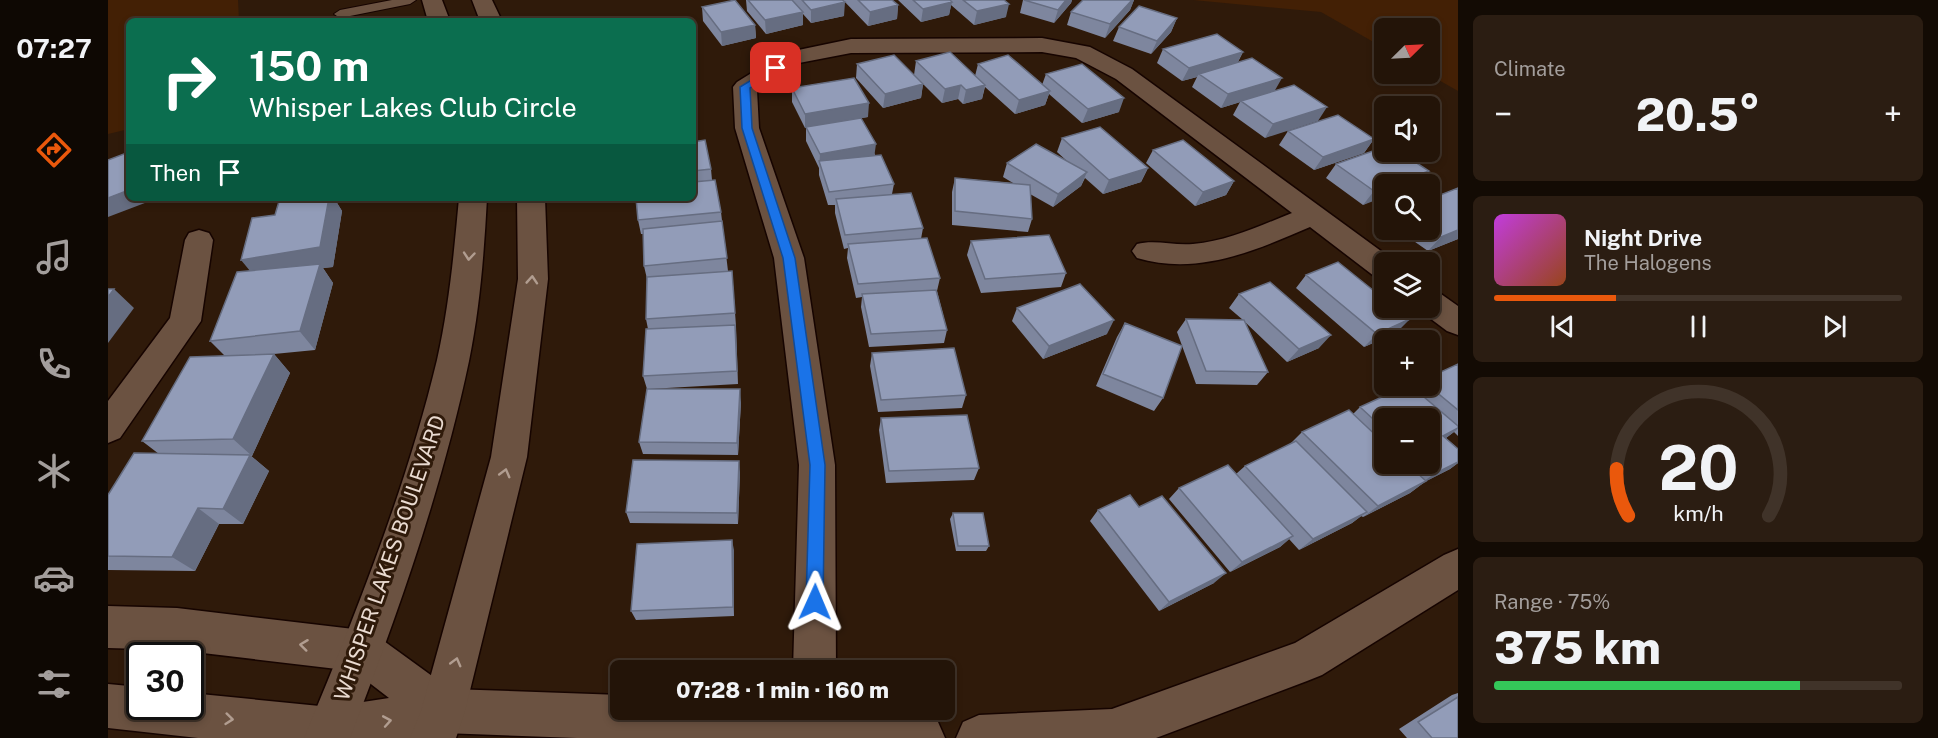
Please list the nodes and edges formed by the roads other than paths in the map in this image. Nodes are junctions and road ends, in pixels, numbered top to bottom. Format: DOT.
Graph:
graph roads {
  1 [pos="337,0"];
  2 [pos="410,0"];
  3 [pos="432,0"];
  4 [pos="482,0"];
  5 [pos="341,17"];
  6 [pos="438,18"];
  7 [pos="490,18"];
  8 [pos="473,201"];
  9 [pos="531,201"];
  10 [pos="1313,215"];
  11 [pos="199,240"];
  12 [pos="1147,252"];
  13 [pos="1374,261"];
  14 [pos="1440,310"];
  15 [pos="1458,323"];
  16 [pos="108,428"];
  17 [pos="1458,568"];
  18 [pos="108,627"];
  19 [pos="363,651"];
  20 [pos="814,660"];
  21 [pos="108,706"];
  22 [pos="438,724"];
  23 [pos="812,724"];
  24 [pos="328,734"];
  25 [pos="922,738"];
  26 [pos="979,738"];
  1 -- 5 [label="lane"];
  2 -- 5 [label="lane"];
  3 -- 6 [label="street"];
  4 -- 7 [label="street"];
  8 -- 19 [label="street, WHISPER LAKES BOULEVARD, one-way"];
  22 -- 9 [label="street, one-way"];
  10 -- 12 [label="street"];
  10 -- 13 [label="street"];
  10 -- 20 [label="street"];
  11 -- 16 [label="street"];
  14 -- 15 [label="street"];
  17 -- 26 [label="street"];
  19 -- 18 [label="street, one-way"];
  19 -- 22 [label="street"];
  19 -- 24 [label="street, WHISPER LAKES BOULEVARD"];
  21 -- 24 [label="street, one-way"];
  22 -- 23 [label="street"];
  24 -- 22 [label="street, one-way"];
  23 -- 25 [label="street"];
}
